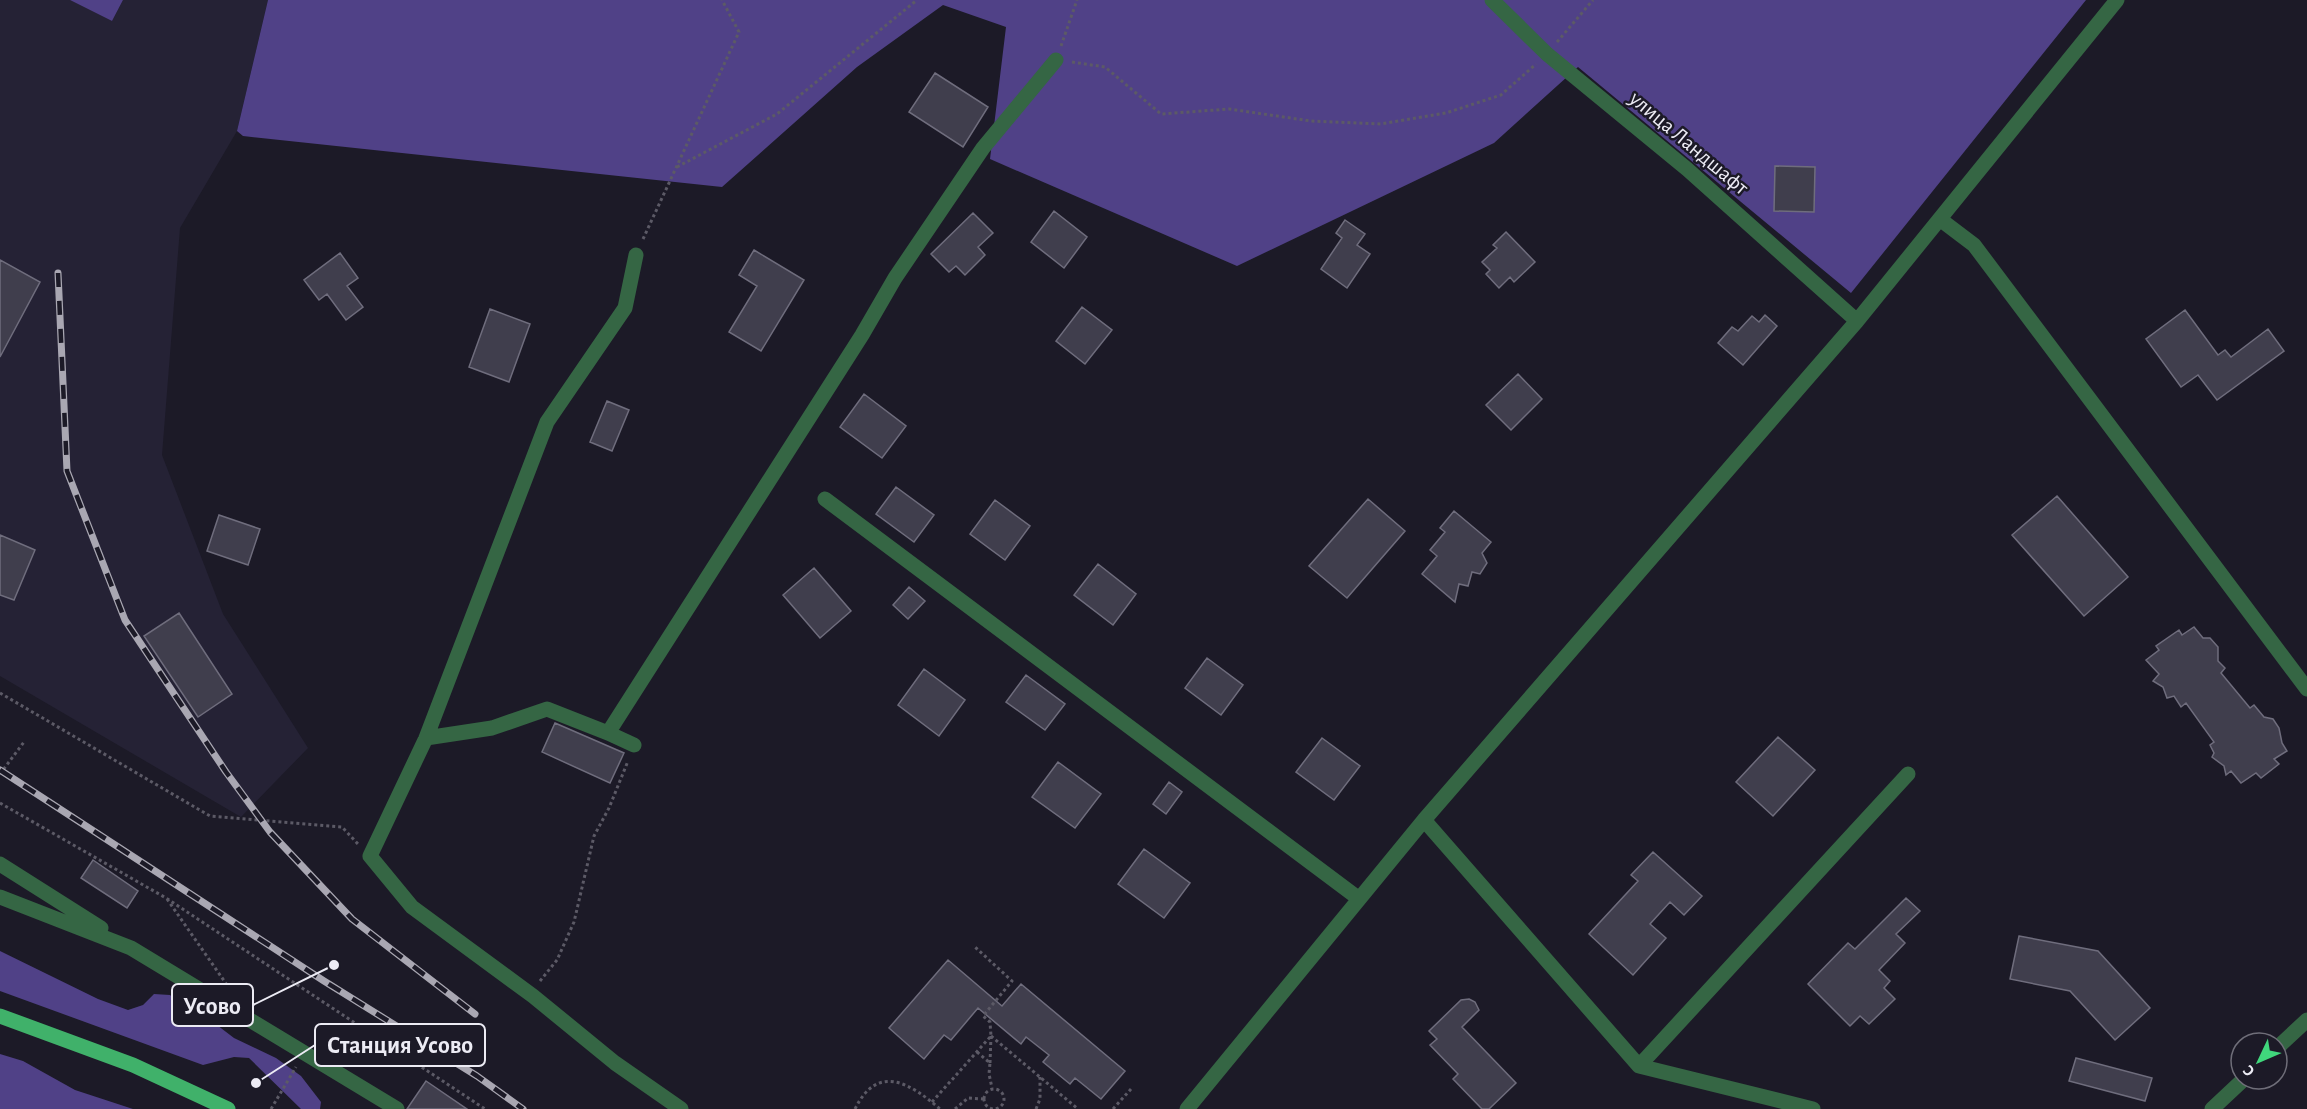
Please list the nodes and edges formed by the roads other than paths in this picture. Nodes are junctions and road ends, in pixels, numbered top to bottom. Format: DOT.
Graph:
graph roads {
  1 [pos="1492,0"];
  2 [pos="2117,0"];
  3 [pos="1056,60"];
  4 [pos="1941,220"];
  5 [pos="636,255"];
  6 [pos="1857,321"];
  7 [pos="825,499"];
  8 [pos="2307,689"];
  9 [pos="608,733"];
  10 [pos="426,738"];
  11 [pos="634,745"];
  12 [pos="1908,774"];
  13 [pos="1424,820"];
  14 [pos="0,864"];
  15 [pos="0,897"];
  16 [pos="1358,898"];
  17 [pos="131,948"];
  18 [pos="0,1016"];
  19 [pos="2307,1020"];
  20 [pos="2289,1037"];
  21 [pos="1639,1066"];
  22 [pos="2231,1091"];
  23 [pos="228,1109"];
  24 [pos="397,1109"];
  25 [pos="681,1109"];
  26 [pos="1186,1109"];
  27 [pos="1813,1109"];
  28 [pos="2212,1109"];
  1 -- 6 [label="street, улица Ландшафт"];
  2 -- 4 [label="street"];
  3 -- 9 [label="street"];
  4 -- 6 [label="street"];
  4 -- 8 [label="street"];
  5 -- 10 [label="street"];
  6 -- 13 [label="street"];
  7 -- 16 [label="street"];
  9 -- 10 [label="street"];
  9 -- 11 [label="street"];
  10 -- 25 [label="street"];
  12 -- 21 [label="street"];
  13 -- 16 [label="street"];
  13 -- 21 [label="street"];
  14 -- 17 [label="street"];
  15 -- 17 [label="street"];
  16 -- 26 [label="street"];
  17 -- 24 [label="street"];
  18 -- 23 [label="main road"];
  19 -- 20 [label="street"];
  21 -- 27 [label="street"];
  22 -- 28 [label="street"];
}
